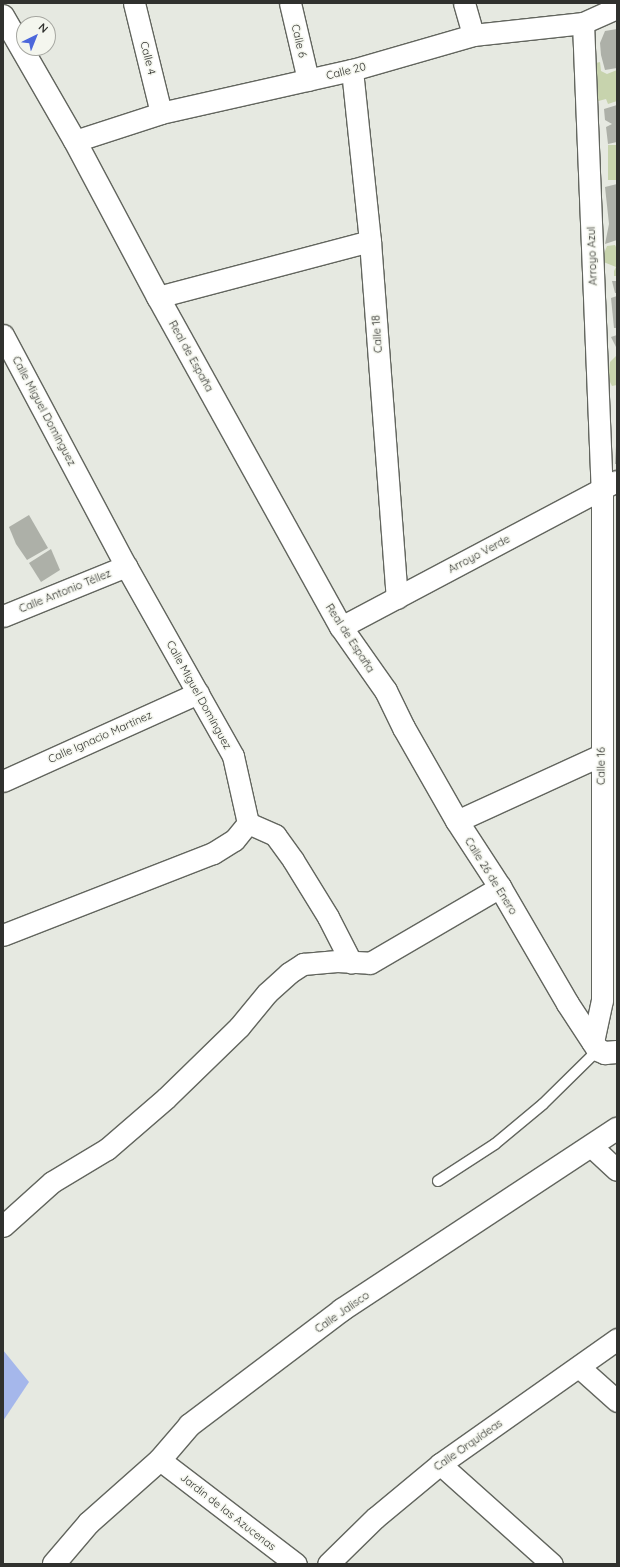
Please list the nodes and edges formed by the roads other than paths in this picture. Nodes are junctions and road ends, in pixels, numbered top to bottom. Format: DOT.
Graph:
graph roads {
  1 [pos="134,3"];
  2 [pos="290,3"];
  3 [pos="464,3"];
  4 [pos="617,8"];
  5 [pos="3,16"];
  6 [pos="583,23"];
  7 [pos="473,35"];
  8 [pos="352,70"];
  9 [pos="308,80"];
  10 [pos="161,114"];
  11 [pos="75,141"];
  12 [pos="370,241"];
  13 [pos="158,297"];
  14 [pos="3,335"];
  15 [pos="609,485"];
  16 [pos="126,566"];
  17 [pos="397,598"];
  18 [pos="3,616"];
  19 [pos="341,627"];
  20 [pos="386,691"];
  21 [pos="198,693"];
  22 [pos="601,755"];
  23 [pos="3,781"];
  24 [pos="457,821"];
  25 [pos="248,823"];
  26 [pos="500,887"];
  27 [pos="3,935"];
  28 [pos="351,962"];
  29 [pos="603,1049"];
  30 [pos="617,1129"];
  31 [pos="591,1146"];
  32 [pos="617,1170"];
  33 [pos="438,1181"];
  34 [pos="3,1226"];
  35 [pos="617,1339"];
  36 [pos="579,1367"];
  37 [pos="617,1400"];
  38 [pos="160,1460"];
  39 [pos="440,1464"];
  40 [pos="54,1564"];
  41 [pos="296,1564"];
  42 [pos="328,1564"];
  43 [pos="552,1564"];
  1 -- 10 [label="street, Calle 4"];
  2 -- 9 [label="street, Calle 6"];
  3 -- 7 [label="street"];
  4 -- 6 [label="street, Calle 20"];
  5 -- 11 [label="street, Real de España"];
  6 -- 7 [label="street, Calle 20"];
  6 -- 15 [label="street, Arroyo Azul"];
  7 -- 8 [label="street, Calle 20"];
  8 -- 9 [label="street, Calle 20"];
  8 -- 12 [label="street, Calle 18"];
  9 -- 10 [label="street, Calle 20"];
  10 -- 11 [label="street, Calle 20"];
  11 -- 13 [label="street, Real de España"];
  12 -- 13 [label="street"];
  12 -- 17 [label="street, Calle 18"];
  13 -- 19 [label="street, Real de España"];
  14 -- 16 [label="street, Calle Miguel Domínguez"];
  15 -- 17 [label="street, Arroyo Verde"];
  15 -- 22 [label="street, Calle 16"];
  16 -- 18 [label="street, Calle Antonio Téllez"];
  16 -- 21 [label="street, Calle Miguel Domínguez"];
  17 -- 19 [label="street, Arroyo Verde"];
  19 -- 20 [label="street, Real de España"];
  20 -- 24 [label="street, Calle 26 de Enero"];
  21 -- 23 [label="street, Calle Ignacio Martínez"];
  21 -- 25 [label="street, Calle Miguel Domínguez"];
  22 -- 24 [label="street"];
  22 -- 29 [label="street, Calle 16"];
  24 -- 26 [label="street, Calle 26 de Enero"];
  25 -- 27 [label="street"];
  25 -- 28 [label="street"];
  26 -- 28 [label="street"];
  26 -- 29 [label="street, Calle 26 de Enero"];
  28 -- 34 [label="street"];
  29 -- 33 [label="lane"];
  30 -- 31 [label="street, Calle Jalisco"];
  31 -- 32 [label="street"];
  31 -- 38 [label="street, Calle Jalisco"];
  35 -- 36 [label="street, Calle Orquídeas"];
  36 -- 37 [label="street"];
  36 -- 39 [label="street, Calle Orquídeas"];
  38 -- 40 [label="street, Calle Jalisco"];
  38 -- 41 [label="street, Jardin de las Azucenas"];
  39 -- 42 [label="street, Calle Orquídeas"];
  39 -- 43 [label="street"];
}
